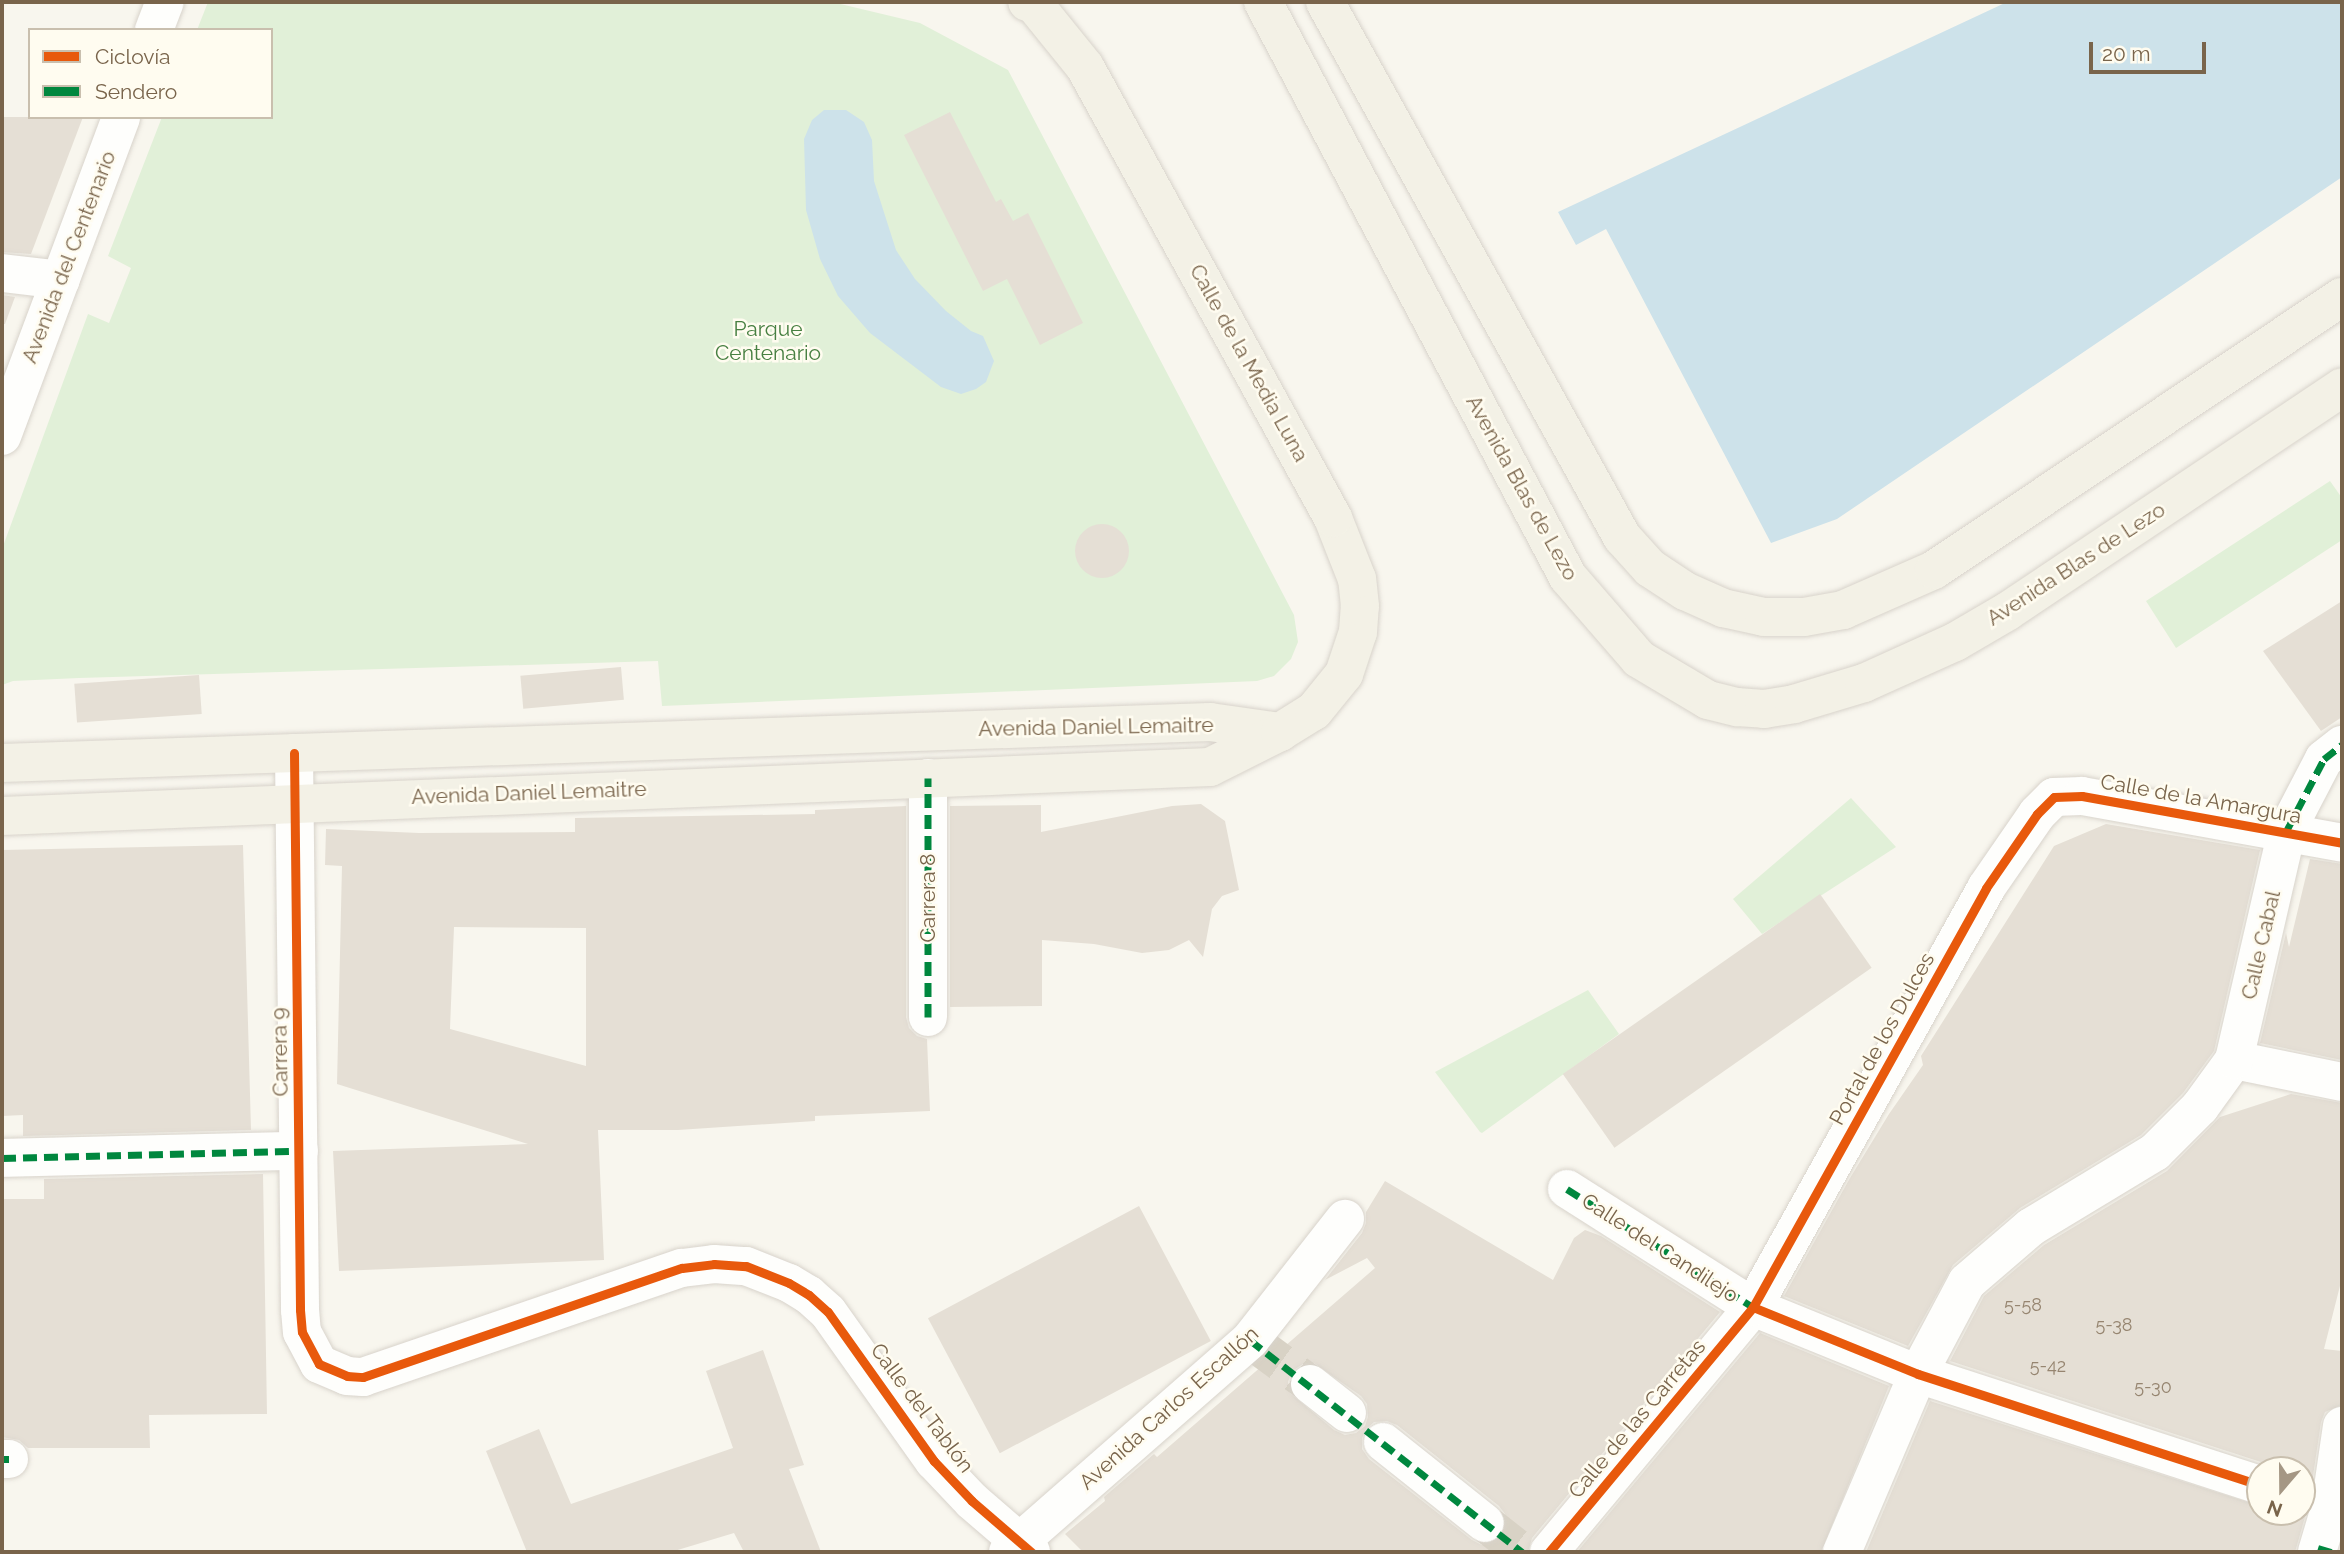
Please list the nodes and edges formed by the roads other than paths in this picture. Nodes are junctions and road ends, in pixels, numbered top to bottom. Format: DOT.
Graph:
graph roads {
  1 [pos="164,2"];
  2 [pos="1263,2"];
  3 [pos="1325,2"];
  4 [pos="1033,3"];
  5 [pos="155,28"];
  6 [pos="120,119"];
  7 [pos="2,273"];
  8 [pos="61,279"];
  9 [pos="2342,298"];
  10 [pos="2342,387"];
  11 [pos="2,436"];
  12 [pos="1280,732"];
  13 [pos="2342,746"];
  14 [pos="294,753"];
  15 [pos="2,764"];
  16 [pos="928,778"];
  17 [pos="2054,797"];
  18 [pos="295,802"];
  19 [pos="2,816"];
  20 [pos="2287,831"];
  21 [pos="2342,843"];
  22 [pos="928,1017"];
  23 [pos="2234,1060"];
  24 [pos="2342,1082"];
  25 [pos="299,1151"];
  26 [pos="2,1158"];
  27 [pos="1567,1189"];
  28 [pos="1345,1219"];
  29 [pos="1753,1307"];
  30 [pos="309,1350"];
  31 [pos="1918,1374"];
  32 [pos="1310,1384"];
  33 [pos="1347,1413"];
  34 [pos="2342,1426"];
  35 [pos="1383,1442"];
  36 [pos="2246,1480"];
  37 [pos="2316,1503"];
  38 [pos="1485,1523"];
  39 [pos="1020,1549"];
  40 [pos="2322,1551"];
  41 [pos="1549,1552"];
  42 [pos="1842,1552"];
  1 -- 5 [label="street"];
  2 -- 10 [label="main road, Avenida Blas de Lezo"];
  3 -- 9 [label="main road"];
  4 -- 12 [label="main road, Calle de la Media Luna"];
  6 -- 8 [label="street, Avenida del Centenario"];
  7 -- 8 [label="street"];
  8 -- 11 [label="street, Avenida del Centenario"];
  12 -- 14 [label="main road, Avenida Daniel Lemaitre"];
  12 -- 16 [label="main road, Avenida Daniel Lemaitre"];
  13 -- 20 [label="street, Calle Cabal"];
  14 -- 15 [label="main road, Avenida Daniel Lemaitre"];
  14 -- 18 [label="street, Carrera 9"];
  16 -- 18 [label="main road, Avenida Daniel Lemaitre"];
  16 -- 22 [label="street, Carrera 8"];
  17 -- 20 [label="street, Calle de la Amargura"];
  17 -- 29 [label="street, Portal de los Dulces"];
  18 -- 19 [label="main road, Avenida Daniel Lemaitre"];
  18 -- 25 [label="street, Carrera 9"];
  20 -- 21 [label="street, Calle de la Amargura"];
  20 -- 23 [label="street, Calle Cabal"];
  23 -- 24 [label="street"];
  23 -- 31 [label="street"];
  25 -- 26 [label="street"];
  25 -- 30 [label="street, Carrera 9"];
  27 -- 29 [label="street, Calle del Candilejo"];
  28 -- 39 [label="street, Avenida Carlos Escallón"];
  29 -- 31 [label="street, Calle del Candilejo"];
  29 -- 41 [label="street, Calle de las Carretas"];
  30 -- 39 [label="street, Calle del Tablón"];
  31 -- 36 [label="street, Calle del Candilejo"];
  31 -- 42 [label="street"];
  32 -- 33 [label="street"];
  34 -- 37 [label="street"];
  35 -- 38 [label="street"];
  37 -- 40 [label="street"];
}
